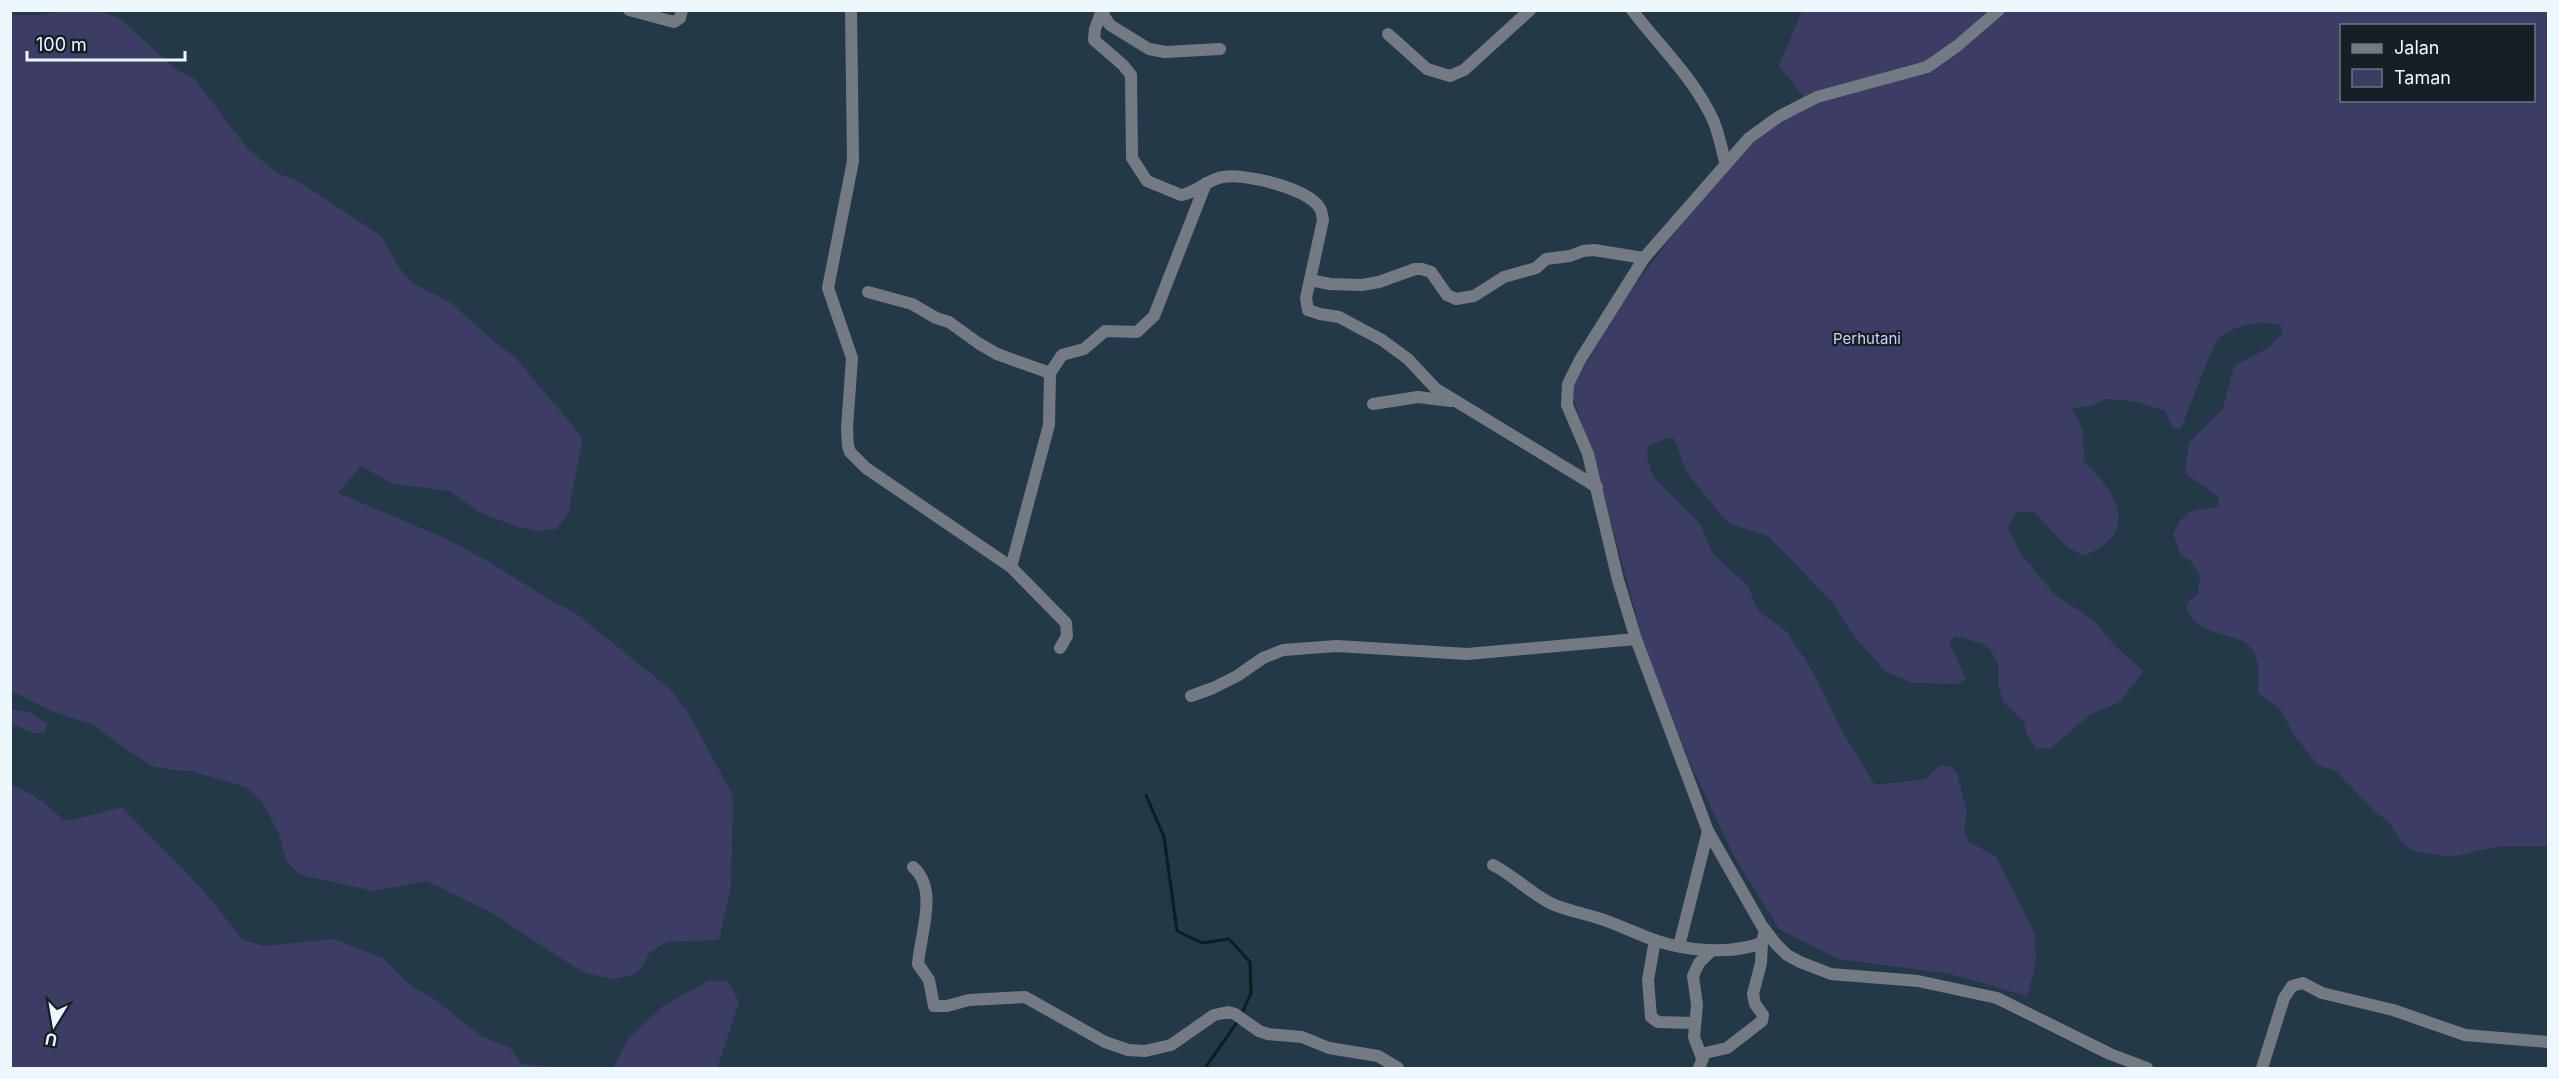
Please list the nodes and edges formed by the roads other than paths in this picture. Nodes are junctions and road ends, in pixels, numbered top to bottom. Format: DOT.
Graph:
graph roads {
  1 [pos="629,10"];
  2 [pos="682,10"];
  3 [pos="851,10"];
  4 [pos="1103,10"];
  5 [pos="1530,10"];
  6 [pos="1632,10"];
  7 [pos="1999,10"];
  8 [pos="1388,34"];
  9 [pos="1220,49"];
  10 [pos="1725,162"];
  11 [pos="1206,183"];
  12 [pos="1644,258"];
  13 [pos="1310,280"];
  14 [pos="868,292"];
  15 [pos="1050,374"];
  16 [pos="1458,402"];
  17 [pos="1373,404"];
  18 [pos="1597,487"];
  19 [pos="1011,567"];
  20 [pos="1636,639"];
  21 [pos="1060,648"];
  22 [pos="1191,696"];
  23 [pos="1708,831"];
  24 [pos="1493,865"];
  25 [pos="913,867"];
  26 [pos="1765,930"];
  27 [pos="1655,940"];
  28 [pos="1762,943"];
  29 [pos="1679,946"];
  30 [pos="1712,950"];
  31 [pos="1694,1023"];
  32 [pos="2548,1042"];
  33 [pos="1701,1063"];
  34 [pos="1398,1068"];
  35 [pos="2147,1068"];
  36 [pos="2262,1068"];
  1 -- 2 [label="street"];
  3 -- 19 [label="street"];
  4 -- 9 [label="street"];
  4 -- 11 [label="street"];
  5 -- 8 [label="street"];
  6 -- 10 [label="street"];
  7 -- 10 [label="street"];
  10 -- 12 [label="street"];
  11 -- 13 [label="street"];
  11 -- 15 [label="street"];
  12 -- 13 [label="street"];
  12 -- 18 [label="street"];
  13 -- 16 [label="street"];
  14 -- 15 [label="street"];
  15 -- 19 [label="street"];
  16 -- 17 [label="street"];
  16 -- 18 [label="street"];
  18 -- 20 [label="street"];
  19 -- 21 [label="street"];
  20 -- 22 [label="street"];
  20 -- 23 [label="street"];
  23 -- 26 [label="street"];
  23 -- 29 [label="street"];
  24 -- 27 [label="street"];
  25 -- 34 [label="street"];
  26 -- 28 [label="street"];
  26 -- 35 [label="street"];
  27 -- 29 [label="street"];
  27 -- 31 [label="street"];
  28 -- 30 [label="street"];
  28 -- 33 [label="street"];
  29 -- 30 [label="street"];
  30 -- 31 [label="street"];
  31 -- 33 [label="street"];
  32 -- 36 [label="street"];
}
